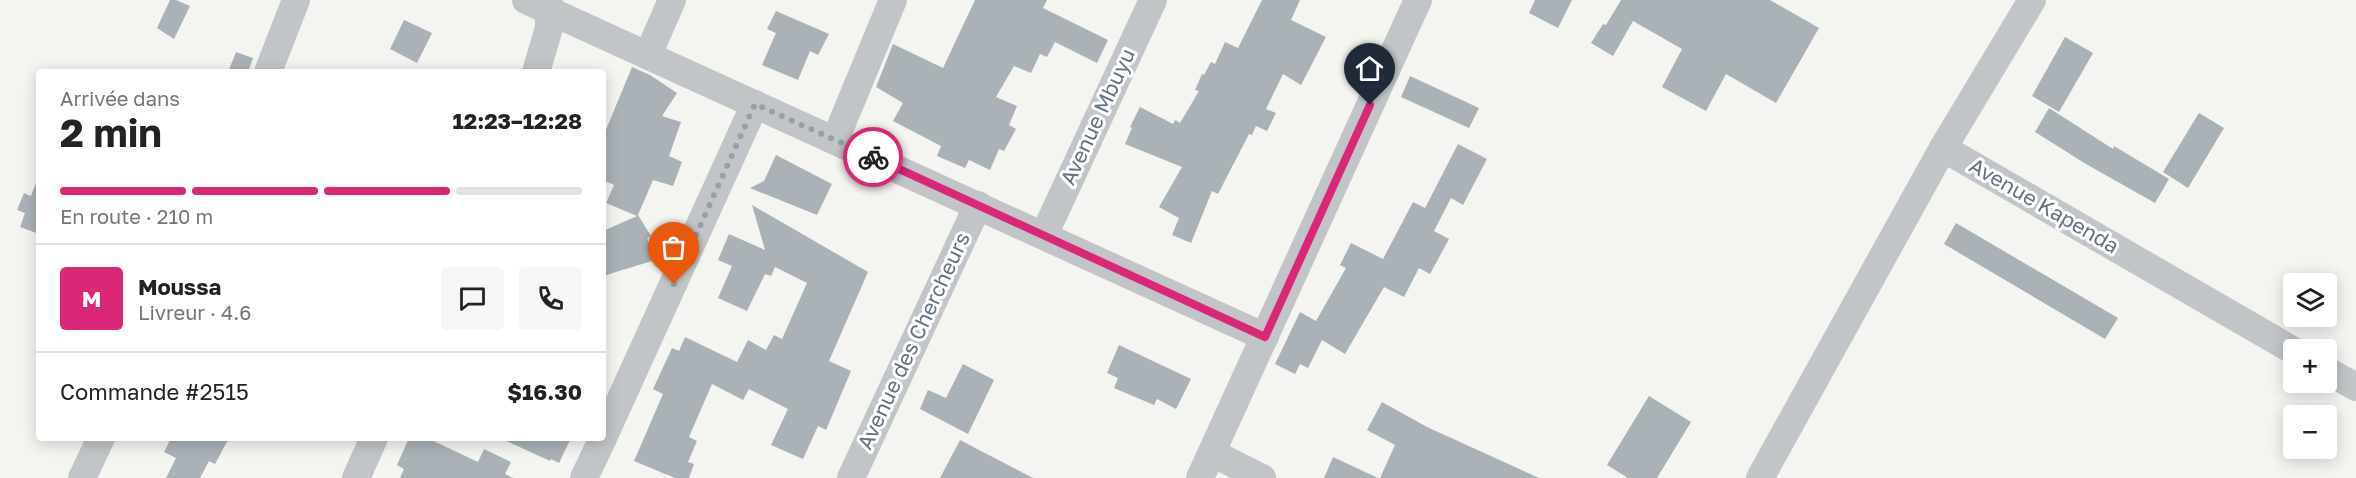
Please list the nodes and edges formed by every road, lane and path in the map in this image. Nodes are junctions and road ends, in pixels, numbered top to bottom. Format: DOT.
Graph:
graph roads {
  1 [pos="296,0"];
  2 [pos="672,0"];
  3 [pos="894,0"];
  4 [pos="1153,0"];
  5 [pos="1418,0"];
  6 [pos="2032,0"];
  7 [pos="542,3"];
  8 [pos="648,55"];
  9 [pos="269,69"];
  10 [pos="537,69"];
  11 [pos="755,104"];
  12 [pos="835,140"];
  13 [pos="1943,148"];
  14 [pos="978,205"];
  15 [pos="1044,235"];
  16 [pos="1265,337"];
  17 [pos="2283,345"];
  18 [pos="2337,376"];
  19 [pos="2356,387"];
  20 [pos="606,431"];
  21 [pos="100,441"];
  22 [pos="373,441"];
  23 [pos="602,441"];
  24 [pos="1212,453"];
  25 [pos="82,478"];
  26 [pos="356,478"];
  27 [pos="584,478"];
  28 [pos="851,478"];
  29 [pos="1200,478"];
  30 [pos="1262,478"];
  31 [pos="1760,478"];
  1 -- 9 [label="street"];
  2 -- 8 [label="street"];
  3 -- 12 [label="street"];
  4 -- 15 [label="street, Avenue Mbuyu"];
  5 -- 16 [label="street"];
  6 -- 13 [label="street"];
  7 -- 8 [label="street"];
  7 -- 10 [label="street"];
  8 -- 11 [label="street"];
  11 -- 12 [label="street"];
  11 -- 20 [label="street"];
  12 -- 14 [label="street"];
  13 -- 17 [label="street, Avenue Kapenda"];
  13 -- 31 [label="street"];
  14 -- 15 [label="street"];
  14 -- 28 [label="street, Avenue des Chercheurs"];
  15 -- 16 [label="street"];
  16 -- 24 [label="street"];
  18 -- 19 [label="street"];
  21 -- 25 [label="street"];
  22 -- 26 [label="street"];
  23 -- 27 [label="street"];
  24 -- 29 [label="street"];
  24 -- 30 [label="street"];
}
